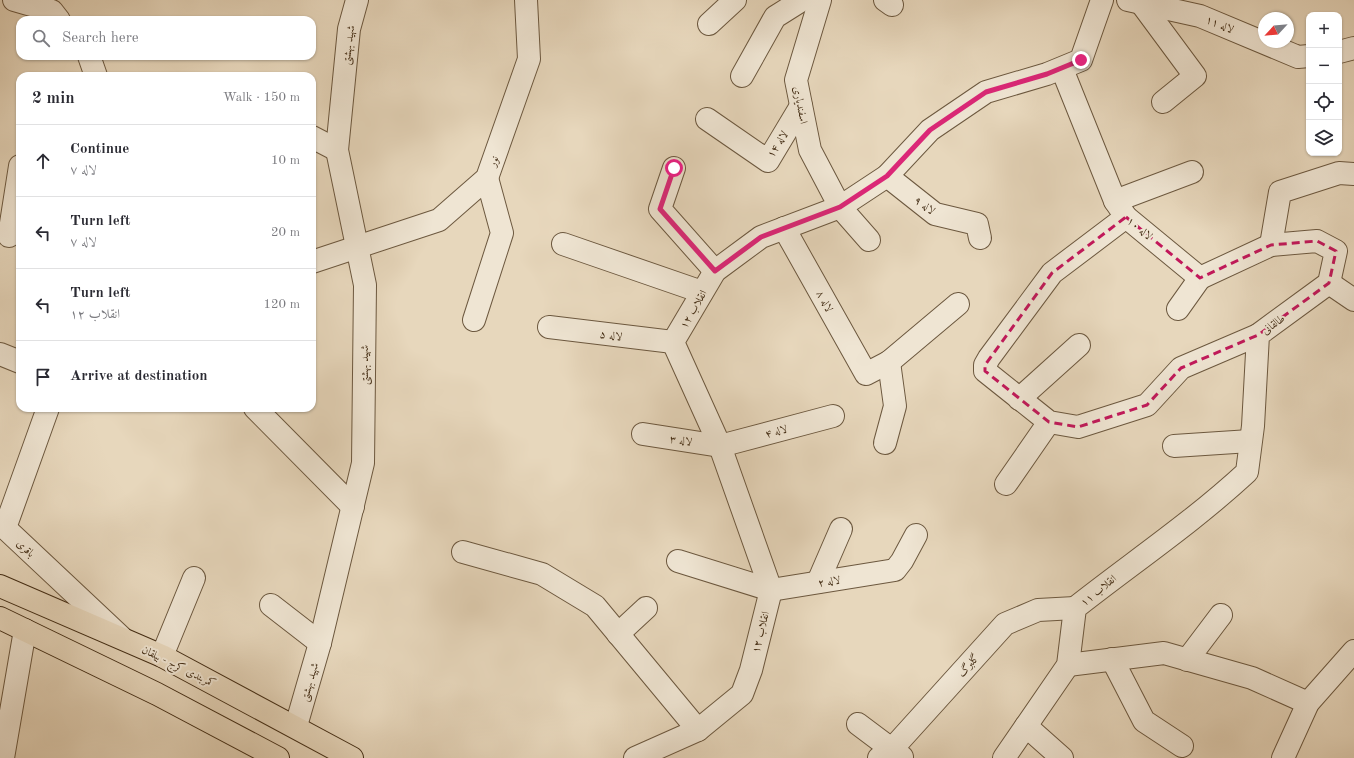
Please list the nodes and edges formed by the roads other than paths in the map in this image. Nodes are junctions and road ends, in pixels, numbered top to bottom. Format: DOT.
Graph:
graph roads {
  1 [pos="14,0"];
  2 [pos="357,0"];
  3 [pos="526,0"];
  4 [pos="735,0"];
  5 [pos="802,0"];
  6 [pos="820,0"];
  7 [pos="1102,0"];
  8 [pos="1134,1"];
  9 [pos="57,10"];
  10 [pos="709,24"];
  11 [pos="1354,48"];
  12 [pos="1342,51"];
  13 [pos="1306,56"];
  14 [pos="90,60"];
  15 [pos="1062,69"];
  16 [pos="95,72"];
  17 [pos="742,76"];
  18 [pos="1163,102"];
  19 [pos="801,106"];
  20 [pos="707,119"];
  21 [pos="316,139"];
  22 [pos="337,150"];
  23 [pos="674,168"];
  24 [pos="1192,172"];
  25 [pos="1354,174"];
  26 [pos="887,176"];
  27 [pos="487,178"];
  28 [pos="16,195"];
  29 [pos="840,207"];
  30 [pos="1121,209"];
  31 [pos="784,228"];
  32 [pos="10,238"];
  33 [pos="980,238"];
  34 [pos="869,240"];
  35 [pos="563,244"];
  36 [pos="1270,245"];
  37 [pos="357,247"];
  38 [pos="316,261"];
  39 [pos="715,271"];
  40 [pos="1200,278"];
  41 [pos="1329,283"];
  42 [pos="702,292"];
  43 [pos="1354,300"];
  44 [pos="958,304"];
  45 [pos="1178,309"];
  46 [pos="474,320"];
  47 [pos="550,327"];
  48 [pos="1258,335"];
  49 [pos="673,342"];
  50 [pos="1079,345"];
  51 [pos="0,354"];
  52 [pos="16,360"];
  53 [pos="889,362"];
  54 [pos="1019,399"];
  55 [pos="47,412"];
  56 [pos="259,412"];
  57 [pos="833,416"];
  58 [pos="1049,422"];
  59 [pos="643,434"];
  60 [pos="1250,441"];
  61 [pos="885,442"];
  62 [pos="720,446"];
  63 [pos="1174,446"];
  64 [pos="1236,482"];
  65 [pos="1006,484"];
  66 [pos="353,508"];
  67 [pos="841,529"];
  68 [pos="916,535"];
  69 [pos="463,552"];
  70 [pos="678,561"];
  71 [pos="194,578"];
  72 [pos="818,582"];
  73 [pos="0,586"];
  74 [pos="771,590"];
  75 [pos="271,605"];
  76 [pos="646,608"];
  77 [pos="1075,608"];
  78 [pos="1221,615"];
  79 [pos="0,618"];
  80 [pos="25,630"];
  81 [pos="618,634"];
  82 [pos="122,639"];
  83 [pos="320,643"];
  84 [pos="1354,651"];
  85 [pos="162,656"];
  86 [pos="1112,659"];
  87 [pos="1188,660"];
  88 [pos="1068,665"];
  89 [pos="1308,703"];
  90 [pos="6,711"];
  91 [pos="858,724"];
  92 [pos="296,726"];
  93 [pos="1026,726"];
  94 [pos="698,730"];
  95 [pos="1182,746"];
  96 [pos="667,749"];
  97 [pos="891,755"];
  98 [pos="4,758"];
  99 [pos="278,758"];
  100 [pos="352,758"];
  101 [pos="635,758"];
  102 [pos="1004,758"];
  103 [pos="1062,758"];
  104 [pos="1283,758"];
  1 -- 9 [label="street"];
  2 -- 22 [label="street, شهید بهشتی"];
  3 -- 27 [label="street, نور"];
  4 -- 10 [label="street"];
  5 -- 17 [label="street"];
  6 -- 19 [label="street, اسفندیاری"];
  7 -- 15 [label="street, انقلاب ۱۲"];
  8 -- 13 [label="street, لاله ۱۱"];
  8 -- 18 [label="street"];
  11 -- 12 [label="street"];
  14 -- 16 [label="street"];
  15 -- 26 [label="street, انقلاب ۱۲"];
  15 -- 30 [label="street, لاله ۱۰"];
  19 -- 20 [label="street, لاله ۱۴"];
  19 -- 29 [label="street, اسفندیاری"];
  21 -- 22 [label="street"];
  22 -- 37 [label="street, شهید بهشتی"];
  23 -- 39 [label="street"];
  24 -- 30 [label="street"];
  25 -- 36 [label="street"];
  26 -- 29 [label="street, انقلاب ۱۲"];
  26 -- 33 [label="street, لاله ۹"];
  27 -- 37 [label="street, نور"];
  27 -- 46 [label="street"];
  28 -- 32 [label="street"];
  29 -- 31 [label="street, انقلاب ۱۲"];
  29 -- 34 [label="street, اسفندیاری"];
  30 -- 40 [label="street, لاله ۱۰"];
  30 -- 54 [label="street"];
  31 -- 39 [label="street, انقلاب ۱۲"];
  31 -- 53 [label="street, لاله ۸"];
  35 -- 42 [label="street"];
  36 -- 40 [label="street"];
  36 -- 41 [label="street"];
  37 -- 38 [label="street, نور"];
  37 -- 66 [label="street, شهید بهشتی"];
  39 -- 42 [label="street, انقلاب ۱۲"];
  40 -- 45 [label="street"];
  41 -- 43 [label="street"];
  41 -- 48 [label="street, طالقانی"];
  42 -- 49 [label="street, انقلاب ۱۲"];
  44 -- 53 [label="street"];
  47 -- 49 [label="street, لاله ۵"];
  48 -- 58 [label="street"];
  48 -- 60 [label="street, طالقانی"];
  49 -- 62 [label="street"];
  50 -- 54 [label="street"];
  51 -- 52 [label="street"];
  53 -- 61 [label="street"];
  54 -- 58 [label="street"];
  55 -- 82 [label="street, باقری"];
  56 -- 66 [label="street"];
  57 -- 62 [label="street, لاله ۴"];
  58 -- 65 [label="street"];
  59 -- 62 [label="street, لاله ۳"];
  60 -- 63 [label="street"];
  60 -- 64 [label="street, طالقانی"];
  62 -- 74 [label="street"];
  64 -- 77 [label="street, انقلاب ۱۱"];
  66 -- 83 [label="street, شهید بهشتی"];
  67 -- 72 [label="street"];
  68 -- 72 [label="street, لاله ۲"];
  69 -- 81 [label="street"];
  70 -- 74 [label="street"];
  71 -- 85 [label="street"];
  72 -- 74 [label="street, لاله ۲"];
  73 -- 82 [label="highway, کمربندی کرج - بیلقان"];
  74 -- 94 [label="street, انقلاب ۱۲"];
  75 -- 83 [label="street"];
  76 -- 81 [label="street"];
  77 -- 88 [label="street, انقلاب ۱۱"];
  77 -- 97 [label="street, گلبرگ"];
  78 -- 87 [label="street"];
  79 -- 80 [label="highway"];
  80 -- 90 [label="street"];
  80 -- 99 [label="highway"];
  81 -- 94 [label="street"];
  82 -- 85 [label="highway, کمربندی کرج - بیلقان"];
  83 -- 92 [label="street, شهید بهشتی"];
  84 -- 89 [label="street"];
  85 -- 92 [label="highway, کمربندی کرج - بیلقان"];
  86 -- 87 [label="street"];
  86 -- 88 [label="street"];
  86 -- 95 [label="street"];
  87 -- 89 [label="street"];
  88 -- 93 [label="street, انقلاب ۱۱"];
  89 -- 104 [label="street"];
  90 -- 98 [label="street"];
  91 -- 97 [label="street"];
  92 -- 100 [label="highway, کمربندی کرج - بیلقان"];
  93 -- 102 [label="street, انقلاب ۱۱"];
  93 -- 103 [label="street"];
  94 -- 96 [label="street, انقلاب ۱۲"];
  96 -- 101 [label="street, انقلاب ۱۲"];
}
